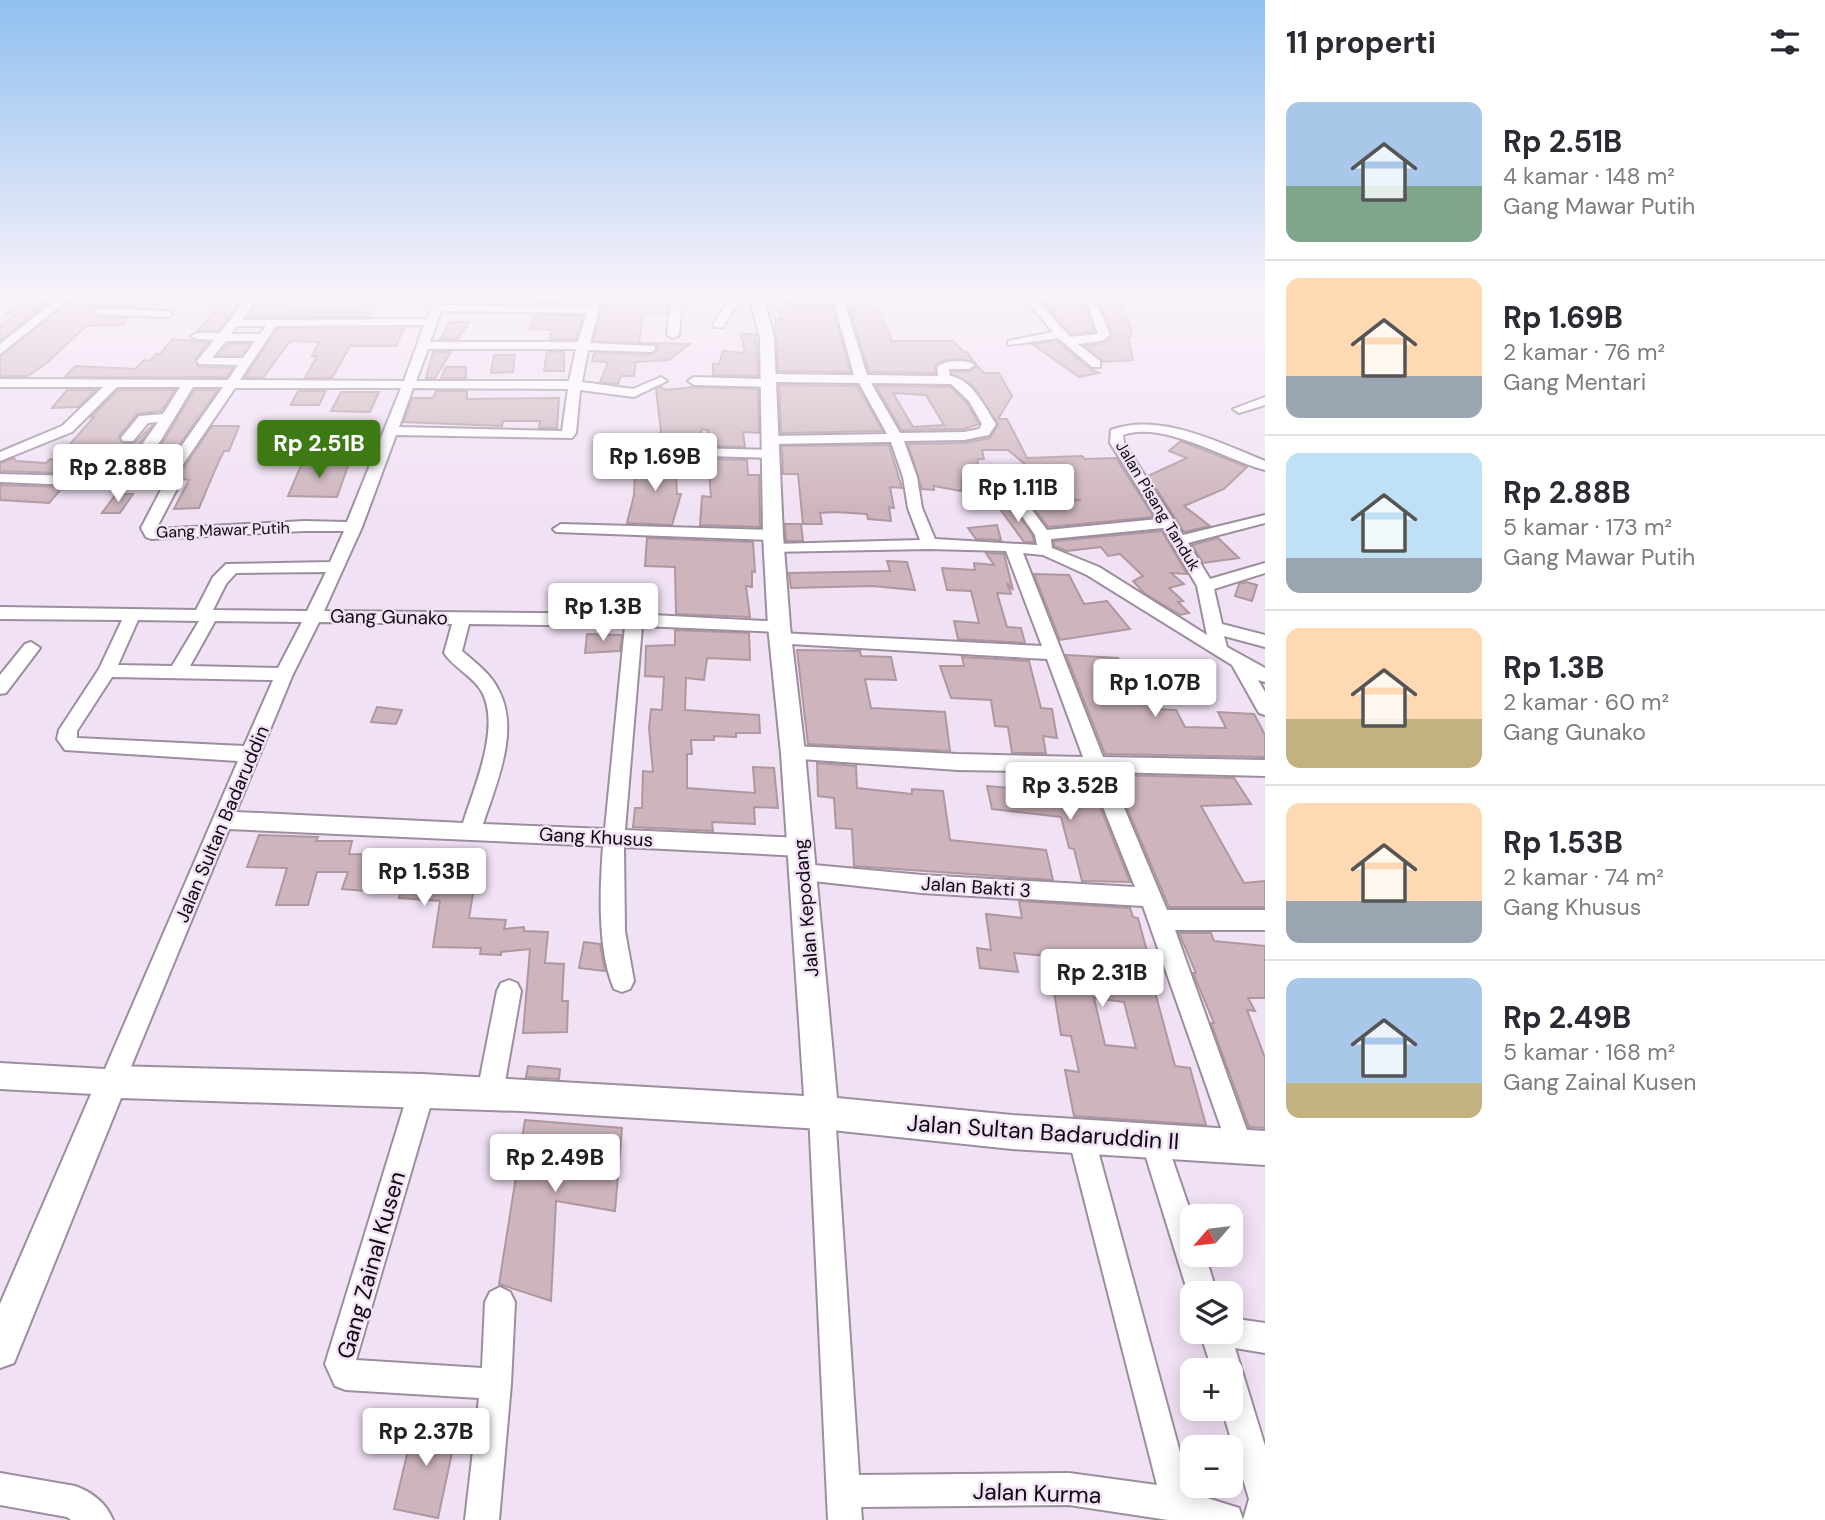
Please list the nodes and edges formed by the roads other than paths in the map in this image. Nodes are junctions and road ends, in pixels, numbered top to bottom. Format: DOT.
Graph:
graph roads {
  1 [pos="242,369"];
  2 [pos="414,369"];
  3 [pos="578,369"];
  4 [pos="769,369"];
  5 [pos="860,369"];
  6 [pos="943,369"];
  7 [pos="863,379"];
  8 [pos="944,379"];
  9 [pos="770,380"];
  10 [pos="661,381"];
  11 [pos="694,381"];
  12 [pos="0,383"];
  13 [pos="114,383"];
  14 [pos="189,383"];
  15 [pos="231,384"];
  16 [pos="574,385"];
  17 [pos="408,386"];
  18 [pos="1265,401"];
  19 [pos="1239,409"];
  20 [pos="168,418"];
  21 [pos="390,431"];
  22 [pos="128,438"];
  23 [pos="896,439"];
  24 [pos="772,447"];
  25 [pos="647,451"];
  26 [pos="0,457"];
  27 [pos="1265,466"];
  28 [pos="0,478"];
  29 [pos="164,481"];
  30 [pos="121,483"];
  31 [pos="1022,506"];
  32 [pos="1262,519"];
  33 [pos="1168,523"];
  34 [pos="355,527"];
  35 [pos="561,529"];
  36 [pos="1177,541"];
  37 [pos="774,542"];
  38 [pos="1044,543"];
  39 [pos="929,544"];
  40 [pos="1013,548"];
  41 [pos="335,568"];
  42 [pos="1265,568"];
  43 [pos="1205,586"];
  44 [pos="0,613"];
  45 [pos="315,617"];
  46 [pos="205,618"];
  47 [pos="462,618"];
  48 [pos="130,620"];
  49 [pos="634,620"];
  50 [pos="1215,628"];
  51 [pos="779,632"];
  52 [pos="1265,641"];
  53 [pos="30,648"];
  54 [pos="1219,650"];
  55 [pos="1053,653"];
  56 [pos="1239,662"];
  57 [pos="107,671"];
  58 [pos="178,671"];
  59 [pos="284,674"];
  60 [pos="1265,676"];
  61 [pos="0,688"];
  62 [pos="1265,708"];
  63 [pos="793,753"];
  64 [pos="252,754"];
  65 [pos="1096,765"];
  66 [pos="1265,768"];
  67 [pos="224,820"];
  68 [pos="470,831"];
  69 [pos="614,837"];
  70 [pos="801,847"];
  71 [pos="803,873"];
  72 [pos="1150,897"];
  73 [pos="1160,920"];
  74 [pos="1265,920"];
  75 [pos="622,981"];
  76 [pos="509,991"];
  77 [pos="0,1076"];
  78 [pos="112,1082"];
  79 [pos="422,1090"];
  80 [pos="490,1094"];
  81 [pos="822,1113"];
  82 [pos="1081,1136"];
  83 [pos="1154,1141"];
  84 [pos="1253,1147"];
  85 [pos="1199,1281"];
  86 [pos="500,1302"];
  87 [pos="1243,1335"];
  88 [pos="1265,1338"];
  89 [pos="0,1349"];
  90 [pos="496,1384"];
  91 [pos="1242,1421"];
  92 [pos="0,1489"];
  93 [pos="1178,1504"];
  94 [pos="844,1506"];
  95 [pos="96,1520"];
  96 [pos="482,1520"];
  97 [pos="1227,1520"];
  98 [pos="1260,1520"];
  1 -- 15 [label="street"];
  2 -- 17 [label="street, Jalan Sultan Badaruddin"];
  3 -- 16 [label="street"];
  4 -- 9 [label="street, Jalan Kepodang"];
  5 -- 7 [label="street"];
  6 -- 8 [label="street"];
  7 -- 8 [label="street"];
  7 -- 9 [label="street"];
  7 -- 23 [label="street"];
  8 -- 23 [label="street"];
  9 -- 11 [label="street"];
  9 -- 24 [label="street, Jalan Kepodang"];
  10 -- 16 [label="street"];
  12 -- 13 [label="street"];
  13 -- 14 [label="street"];
  13 -- 26 [label="street"];
  14 -- 15 [label="street"];
  14 -- 20 [label="street"];
  15 -- 17 [label="street"];
  15 -- 29 [label="street"];
  16 -- 17 [label="street"];
  16 -- 21 [label="street"];
  17 -- 21 [label="street, Jalan Sultan Badaruddin"];
  18 -- 19 [label="street"];
  20 -- 22 [label="street"];
  20 -- 30 [label="street"];
  21 -- 34 [label="street, Jalan Sultan Badaruddin"];
  23 -- 24 [label="street"];
  23 -- 39 [label="street"];
  24 -- 25 [label="street"];
  24 -- 37 [label="street, Jalan Kepodang"];
  27 -- 33 [label="street, Jalan Pisang Tanduk"];
  28 -- 30 [label="street"];
  29 -- 30 [label="street"];
  29 -- 34 [label="street, Gang Mawar Putih"];
  31 -- 38 [label="street"];
  32 -- 36 [label="street"];
  33 -- 36 [label="street, Jalan Pisang Tanduk"];
  33 -- 38 [label="street"];
  34 -- 41 [label="street, Jalan Sultan Badaruddin"];
  35 -- 37 [label="street"];
  36 -- 43 [label="street, Jalan Pisang Tanduk"];
  37 -- 39 [label="street"];
  37 -- 51 [label="street, Jalan Kepodang"];
  38 -- 40 [label="street"];
  38 -- 54 [label="street"];
  39 -- 40 [label="street"];
  40 -- 55 [label="street"];
  41 -- 45 [label="street, Jalan Sultan Badaruddin"];
  41 -- 46 [label="street"];
  42 -- 43 [label="street"];
  43 -- 50 [label="street, Jalan Pisang Tanduk"];
  44 -- 46 [label="street, Gang Gunako"];
  45 -- 46 [label="street, Gang Gunako"];
  45 -- 47 [label="street, Gang Gunako"];
  45 -- 59 [label="street, Jalan Sultan Badaruddin"];
  46 -- 58 [label="street"];
  47 -- 49 [label="street, Gang Gunako"];
  47 -- 68 [label="street"];
  48 -- 57 [label="street"];
  49 -- 51 [label="street, Gang Gunako"];
  49 -- 69 [label="street"];
  50 -- 52 [label="street"];
  50 -- 54 [label="street, Jalan Pisang Tanduk"];
  51 -- 55 [label="street, Gang Gunako"];
  51 -- 63 [label="street, Jalan Kepodang"];
  53 -- 61 [label="street"];
  54 -- 56 [label="street"];
  55 -- 65 [label="street"];
  56 -- 60 [label="street"];
  56 -- 62 [label="street"];
  57 -- 58 [label="street"];
  57 -- 64 [label="street"];
  58 -- 59 [label="street"];
  59 -- 64 [label="street, Jalan Sultan Badaruddin"];
  63 -- 65 [label="street"];
  63 -- 70 [label="street, Jalan Kepodang"];
  64 -- 67 [label="street, Jalan Sultan Badaruddin"];
  65 -- 66 [label="street"];
  65 -- 72 [label="street"];
  67 -- 68 [label="street, Gang Khusus"];
  67 -- 78 [label="street, Jalan Sultan Badaruddin"];
  68 -- 69 [label="street, Gang Khusus"];
  69 -- 70 [label="street, Gang Khusus"];
  69 -- 75 [label="street"];
  70 -- 71 [label="street, Jalan Kepodang"];
  71 -- 72 [label="street, Jalan Bakti 3"];
  71 -- 81 [label="street, Jalan Kepodang"];
  72 -- 73 [label="street"];
  73 -- 74 [label="street"];
  73 -- 84 [label="street"];
  76 -- 80 [label="street"];
  77 -- 78 [label="street"];
  78 -- 79 [label="street, Jalan Sultan Badaruddin II"];
  78 -- 89 [label="street, Jalan Sultan Badaruddin"];
  79 -- 80 [label="street, Jalan Sultan Badaruddin II"];
  79 -- 90 [label="street, Gang Zainal Kusen"];
  80 -- 81 [label="street, Jalan Sultan Badaruddin II"];
  81 -- 82 [label="street, Jalan Sultan Badaruddin II"];
  81 -- 94 [label="street, Jalan Kepodang"];
  82 -- 83 [label="street, Jalan Sultan Badaruddin II"];
  82 -- 93 [label="street"];
  83 -- 84 [label="street, Jalan Sultan Badaruddin II"];
  83 -- 85 [label="street"];
  86 -- 90 [label="street"];
  87 -- 88 [label="street"];
  90 -- 96 [label="street"];
  91 -- 98 [label="street"];
  92 -- 95 [label="street"];
  93 -- 94 [label="street, Jalan Kurma"];
  93 -- 97 [label="street, Jalan Kurma"];
}
